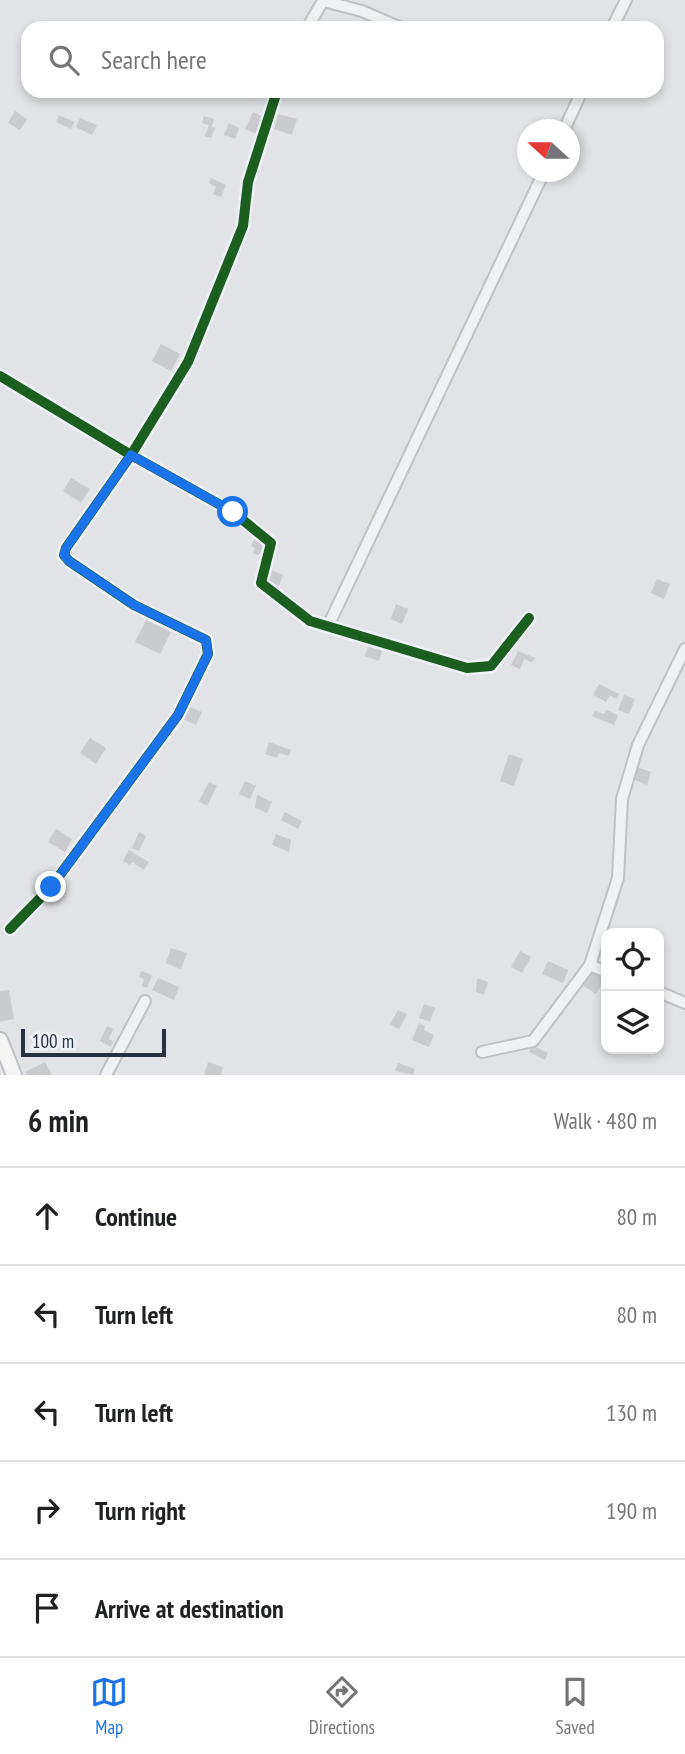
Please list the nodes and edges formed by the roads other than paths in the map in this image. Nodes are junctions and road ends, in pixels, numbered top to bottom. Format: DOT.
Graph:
graph roads {
  1 [pos="626,0"];
  2 [pos="311,21"];
  3 [pos="385,21"];
  4 [pos="616,21"];
  5 [pos="275,98"];
  6 [pos="579,98"];
  7 [pos="569,119"];
  8 [pos="539,182"];
  9 [pos="0,376"];
  10 [pos="131,455"];
  11 [pos="529,618"];
  12 [pos="328,626"];
  13 [pos="685,649"];
  14 [pos="10,929"];
  15 [pos="590,965"];
  16 [pos="601,970"];
  17 [pos="664,994"];
  18 [pos="145,1001"];
  19 [pos="685,1003"];
  20 [pos="0,1040"];
  21 [pos="482,1052"];
  22 [pos="14,1075"];
  23 [pos="106,1075"];
  1 -- 4 [label="street"];
  2 -- 3 [label="street"];
  5 -- 10 [label="street"];
  6 -- 7 [label="street"];
  8 -- 12 [label="street"];
  9 -- 10 [label="street"];
  10 -- 12 [label="street"];
  10 -- 14 [label="street"];
  11 -- 12 [label="street"];
  13 -- 15 [label="street"];
  15 -- 16 [label="street"];
  15 -- 21 [label="street"];
  17 -- 19 [label="street"];
  18 -- 23 [label="street"];
  20 -- 22 [label="main road"];
}
